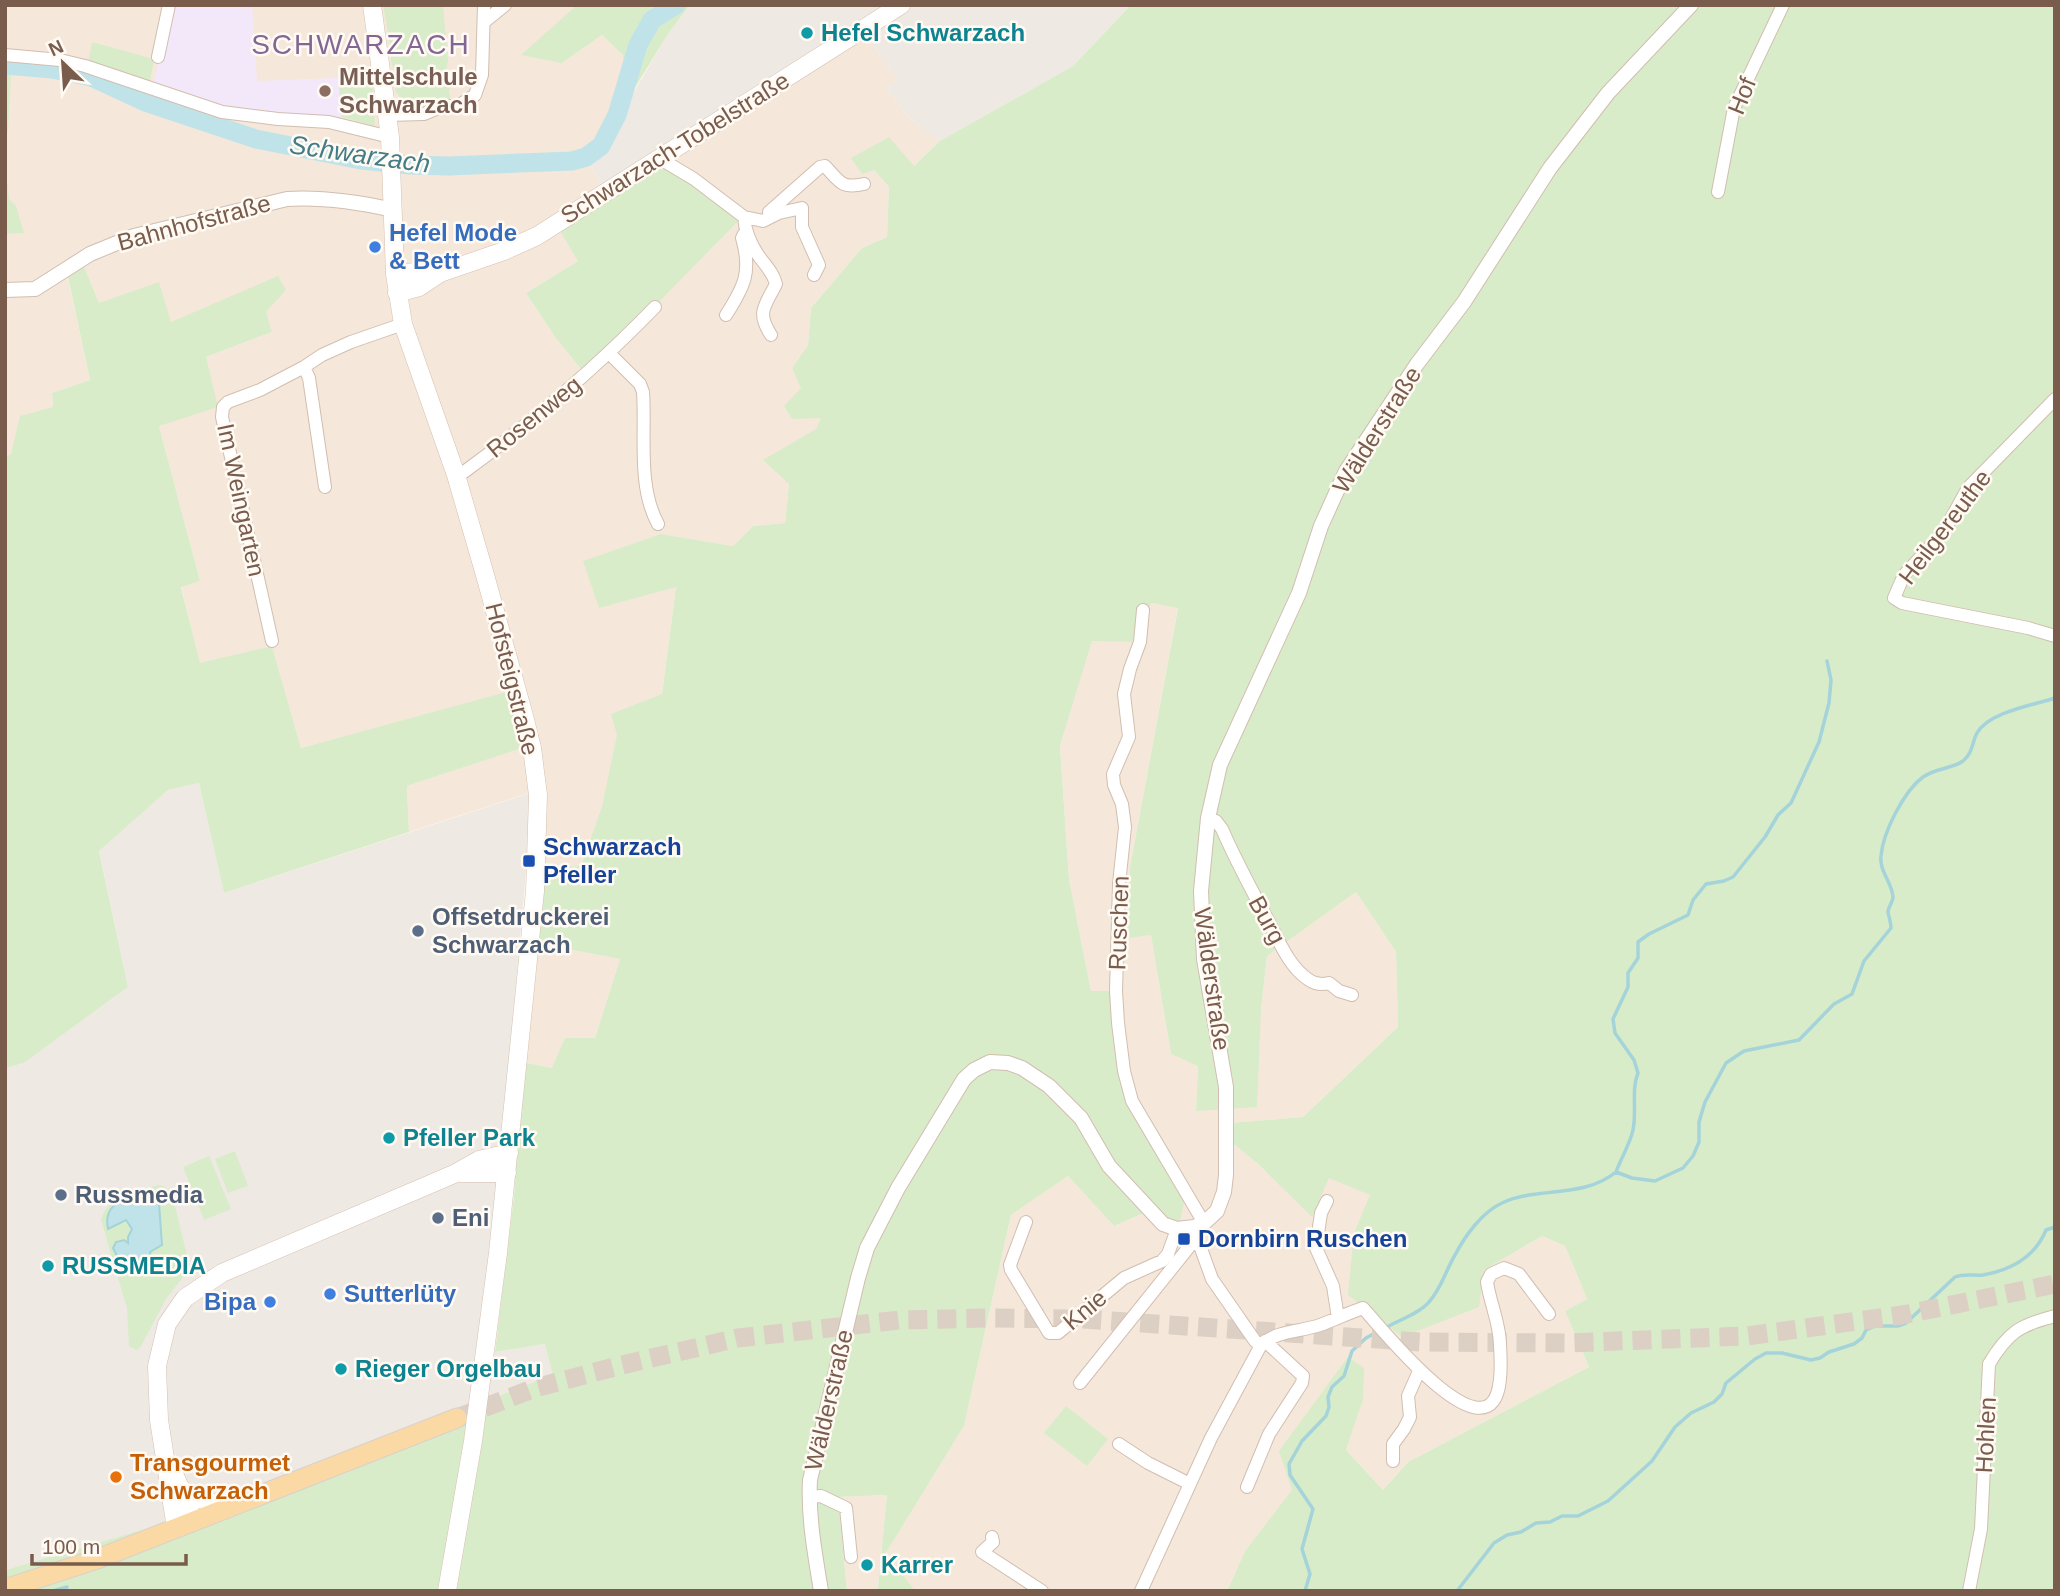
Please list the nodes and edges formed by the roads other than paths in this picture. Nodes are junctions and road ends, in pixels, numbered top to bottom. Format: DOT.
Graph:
graph roads {
  1 [pos="169,5"];
  2 [pos="372,5"];
  3 [pos="484,5"];
  4 [pos="505,5"];
  5 [pos="901,5"];
  6 [pos="1691,5"];
  7 [pos="1783,5"];
  8 [pos="484,22"];
  9 [pos="5,55"];
  10 [pos="158,57"];
  11 [pos="387,115"];
  12 [pos="391,155"];
  13 [pos="659,158"];
  14 [pos="864,184"];
  15 [pos="1718,192"];
  16 [pos="393,210"];
  17 [pos="748,218"];
  18 [pos="745,231"];
  19 [pos="440,273"];
  20 [pos="395,274"];
  21 [pos="814,275"];
  22 [pos="5,290"];
  23 [pos="397,293"];
  24 [pos="655,307"];
  25 [pos="726,315"];
  26 [pos="403,324"];
  27 [pos="771,335"];
  28 [pos="610,354"];
  29 [pos="304,367"];
  30 [pos="2055,399"];
  31 [pos="456,475"];
  32 [pos="325,487"];
  33 [pos="657,524"];
  34 [pos="1143,610"];
  35 [pos="2055,636"];
  36 [pos="272,641"];
  37 [pos="1208,818"];
  38 [pos="1352,995"];
  39 [pos="509,1153"];
  40 [pos="507,1173"];
  41 [pos="454,1174"];
  42 [pos="1327,1200"];
  43 [pos="1026,1222"];
  44 [pos="1198,1229"];
  45 [pos="1177,1230"];
  46 [pos="1549,1314"];
  47 [pos="2055,1315"];
  48 [pos="1338,1318"];
  49 [pos="1263,1343"];
  50 [pos="1419,1371"];
  51 [pos="1080,1383"];
  52 [pos="457,1418"];
  53 [pos="1119,1444"];
  54 [pos="166,1457"];
  55 [pos="1393,1461"];
  56 [pos="1190,1484"];
  57 [pos="1247,1487"];
  58 [pos="180,1488"];
  59 [pos="809,1497"];
  60 [pos="228,1508"];
  61 [pos="194,1521"];
  62 [pos="176,1528"];
  63 [pos="992,1538"];
  64 [pos="851,1557"];
  65 [pos="5,1589"];
  66 [pos="446,1591"];
  67 [pos="821,1591"];
  68 [pos="1042,1591"];
  69 [pos="1142,1591"];
  70 [pos="1969,1591"];
  1 -- 10 [label="street"];
  2 -- 11 [label="main road, Hofsteigstraße"];
  3 -- 8 [label="street"];
  4 -- 8 [label="street"];
  5 -- 13 [label="main road, Schwarzach-Tobelstraße"];
  6 -- 37 [label="street, Wälderstraße"];
  7 -- 15 [label="street, Hof"];
  8 -- 11 [label="street"];
  9 -- 12 [label="street"];
  11 -- 12 [label="main road, Hofsteigstraße"];
  12 -- 16 [label="main road, Hofsteigstraße"];
  13 -- 17 [label="street"];
  13 -- 19 [label="main road, Schwarzach-Tobelstraße"];
  14 -- 17 [label="street"];
  16 -- 20 [label="main road, Hofsteigstraße"];
  16 -- 22 [label="street, Bahnhofstraße"];
  17 -- 18 [label="street"];
  17 -- 21 [label="street"];
  18 -- 25 [label="street"];
  18 -- 27 [label="street"];
  19 -- 20 [label="main road, Schwarzach-Tobelstraße"];
  19 -- 23 [label="main road, Schwarzach-Tobelstraße"];
  20 -- 23 [label="main road, Hofsteigstraße"];
  23 -- 26 [label="main road, Hofsteigstraße"];
  24 -- 28 [label="street, Rosenweg"];
  26 -- 29 [label="street, Im Weingarten"];
  26 -- 31 [label="main road, Hofsteigstraße"];
  28 -- 31 [label="street, Rosenweg"];
  28 -- 33 [label="street"];
  29 -- 32 [label="street"];
  29 -- 36 [label="street, Im Weingarten"];
  30 -- 35 [label="street, Heilgereuthe"];
  31 -- 39 [label="main road, Hofsteigstraße"];
  34 -- 44 [label="street, Ruschen"];
  37 -- 38 [label="street, Burg"];
  37 -- 44 [label="street, Wälderstraße"];
  39 -- 40 [label="main road, Hofsteigstraße"];
  39 -- 41 [label="main road"];
  40 -- 41 [label="main road"];
  40 -- 66 [label="main road, Hofsteigstraße"];
  41 -- 54 [label="main road"];
  42 -- 48 [label="street"];
  43 -- 45 [label="street, Knie"];
  44 -- 45 [label="street"];
  44 -- 49 [label="street"];
  44 -- 51 [label="street, Knie"];
  45 -- 59 [label="street, Wälderstraße"];
  46 -- 50 [label="street"];
  47 -- 70 [label="street, Hohlen"];
  48 -- 49 [label="street"];
  48 -- 50 [label="street"];
  49 -- 56 [label="street"];
  49 -- 57 [label="street"];
  50 -- 55 [label="street"];
  52 -- 60 [label="main road"];
  53 -- 56 [label="street"];
  54 -- 58 [label="main road"];
  54 -- 62 [label="main road"];
  56 -- 69 [label="street"];
  58 -- 60 [label="main road"];
  58 -- 61 [label="main road"];
  59 -- 64 [label="street"];
  59 -- 67 [label="street, Wälderstraße"];
  60 -- 61 [label="main road"];
  61 -- 62 [label="main road"];
  62 -- 65 [label="main road"];
  63 -- 68 [label="street"];
}
